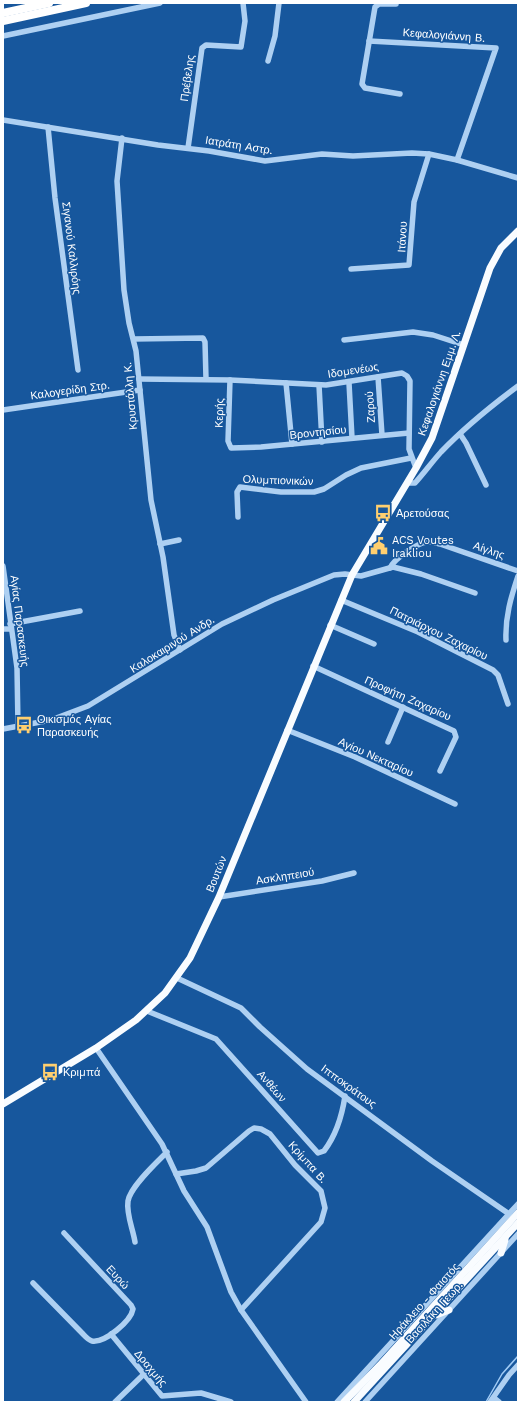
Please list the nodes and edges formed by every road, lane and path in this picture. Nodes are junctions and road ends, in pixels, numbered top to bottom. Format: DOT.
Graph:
graph roads {
  1 [pos="49,3"];
  2 [pos="86,3"];
  3 [pos="160,3"];
  4 [pos="243,3"];
  5 [pos="279,3"];
  6 [pos="396,4"];
  7 [pos="3,13"];
  8 [pos="3,21"];
  9 [pos="3,36"];
  10 [pos="369,41"];
  11 [pos="268,61"];
  12 [pos="400,94"];
  13 [pos="3,120"];
  14 [pos="48,127"];
  15 [pos="122,138"];
  16 [pos="188,148"];
  17 [pos="429,154"];
  18 [pos="457,160"];
  19 [pos="518,178"];
  20 [pos="518,231"];
  21 [pos="351,269"];
  22 [pos="134,339"];
  23 [pos="344,340"];
  24 [pos="464,345"];
  25 [pos="78,370"];
  26 [pos="378,377"];
  27 [pos="139,379"];
  28 [pos="206,379"];
  29 [pos="230,380"];
  30 [pos="286,383"];
  31 [pos="349,383"];
  32 [pos="319,385"];
  33 [pos="518,386"];
  34 [pos="140,390"];
  35 [pos="3,410"];
  36 [pos="409,433"];
  37 [pos="460,434"];
  38 [pos="382,435"];
  39 [pos="352,438"];
  40 [pos="322,442"];
  41 [pos="292,444"];
  42 [pos="229,447"];
  43 [pos="411,458"];
  44 [pos="416,468"];
  45 [pos="407,483"];
  46 [pos="486,485"];
  47 [pos="238,517"];
  48 [pos="179,540"];
  49 [pos="160,544"];
  50 [pos="3,566"];
  51 [pos="390,568"];
  52 [pos="518,571"];
  53 [pos="352,575"];
  54 [pos="518,576"];
  55 [pos="475,593"];
  56 [pos="341,600"];
  57 [pos="80,611"];
  58 [pos="330,625"];
  59 [pos="11,626"];
  60 [pos="3,629"];
  61 [pos="506,640"];
  62 [pos="374,644"];
  63 [pos="180,650"];
  64 [pos="313,666"];
  65 [pos="508,704"];
  66 [pos="403,707"];
  67 [pos="18,726"];
  68 [pos="3,729"];
  69 [pos="287,730"];
  70 [pos="388,742"];
  71 [pos="440,771"];
  72 [pos="455,804"];
  73 [pos="354,873"];
  74 [pos="219,897"];
  75 [pos="177,978"];
  76 [pos="147,1011"];
  77 [pos="96,1048"];
  78 [pos="345,1096"];
  79 [pos="3,1104"];
  80 [pos="167,1152"];
  81 [pos="176,1174"];
  82 [pos="518,1204"];
  83 [pos="518,1213"];
  84 [pos="510,1214"];
  85 [pos="518,1224"];
  86 [pos="64,1233"];
  87 [pos="518,1234"];
  88 [pos="506,1236"];
  89 [pos="135,1242"];
  90 [pos="501,1253"];
  91 [pos="33,1283"];
  92 [pos="241,1310"];
  93 [pos="449,1310"];
  94 [pos="433,1317"];
  95 [pos="111,1334"];
  96 [pos="518,1365"];
  97 [pos="144,1375"];
  98 [pos="494,1401"];
  99 [pos="115,1402"];
  100 [pos="231,1402"];
  101 [pos="306,1402"];
  102 [pos="337,1402"];
  103 [pos="344,1402"];
  104 [pos="354,1402"];
  105 [pos="365,1402"];
  1 -- 7 [label="highway"];
  2 -- 8 [label="highway"];
  3 -- 9 [label="street"];
  4 -- 16 [label="street, Πρέβελης"];
  5 -- 11 [label="street"];
  6 -- 10 [label="street"];
  10 -- 12 [label="street"];
  10 -- 18 [label="street, Κεφαλογιάννη Β."];
  13 -- 14 [label="street, Ιατράτη Αστρ."];
  14 -- 15 [label="street, Ιατράτη Αστρ."];
  14 -- 25 [label="street, Σιγανού Καλλιρόης"];
  15 -- 16 [label="street, Ιατράτη Αστρ."];
  15 -- 22 [label="street, Κρυστάλλη Κ."];
  16 -- 17 [label="street, Ιατράτη Αστρ."];
  17 -- 18 [label="street, Ιατράτη Αστρ."];
  17 -- 21 [label="street, Ιτάνου"];
  18 -- 19 [label="street, Ιατράτη Αστρ."];
  20 -- 24 [label="main road, Κεφαλογιάννη Εμμ. Λ."];
  22 -- 27 [label="street, Κρυστάλλη Κ."];
  22 -- 28 [label="street"];
  23 -- 24 [label="street"];
  24 -- 44 [label="main road, Κεφαλογιάννη Εμμ. Λ."];
  26 -- 31 [label="street, Ιδομενέως"];
  26 -- 36 [label="street, Ιδομενέως"];
  26 -- 38 [label="street, Ζαρού"];
  27 -- 28 [label="street, Ιδομενέως"];
  27 -- 34 [label="street, Κρυστάλλη Κ."];
  28 -- 29 [label="street, Ιδομενέως"];
  29 -- 30 [label="street, Ιδομενέως"];
  29 -- 42 [label="street, Κερής"];
  30 -- 32 [label="street, Ιδομενέως"];
  30 -- 41 [label="street"];
  31 -- 32 [label="street, Ιδομενέως"];
  31 -- 39 [label="street"];
  32 -- 40 [label="street"];
  33 -- 37 [label="street"];
  34 -- 35 [label="street, Καλογερίδη Στρ."];
  34 -- 49 [label="street, Κρυστάλλη Κ."];
  36 -- 38 [label="street, Βροντησίου"];
  36 -- 43 [label="street, Ιδομενέως"];
  37 -- 45 [label="street"];
  37 -- 46 [label="street"];
  38 -- 39 [label="street, Βροντησίου"];
  39 -- 40 [label="street, Βροντησίου"];
  40 -- 41 [label="street, Βροντησίου"];
  41 -- 42 [label="street, Βροντησίου"];
  43 -- 44 [label="street, Ιδομενέως"];
  43 -- 47 [label="street, Ολυμπιονικών"];
  44 -- 45 [label="main road, Κεφαλογιάννη Εμμ. Λ."];
  45 -- 53 [label="main road, Κεφαλογιάννη Εμμ. Λ."];
  48 -- 49 [label="street"];
  49 -- 63 [label="street, Κρυστάλλη Κ."];
  50 -- 59 [label="street, Αγίας Παρασκευής"];
  51 -- 52 [label="street, Αίγλης"];
  51 -- 53 [label="street, Καλοκαιρινού Ανδρ."];
  51 -- 55 [label="street"];
  53 -- 56 [label="main road, Βουτών"];
  53 -- 63 [label="street, Καλοκαιρινού Ανδρ."];
  54 -- 61 [label="street"];
  56 -- 58 [label="main road, Βουτών"];
  56 -- 65 [label="street, Πατριάρχου Ζαχαρίου"];
  57 -- 59 [label="street"];
  58 -- 62 [label="street"];
  58 -- 64 [label="main road, Βουτών"];
  59 -- 60 [label="street"];
  59 -- 67 [label="street, Αγίας Παρασκευής"];
  63 -- 67 [label="street, Καλοκαιρινού Ανδρ."];
  64 -- 66 [label="street, Προφήτη Ζαχαρίου"];
  64 -- 69 [label="main road, Βουτών"];
  66 -- 70 [label="street"];
  66 -- 71 [label="street, Προφήτη Ζαχαρίου"];
  67 -- 68 [label="street, Καλοκαιρινού Ανδρ."];
  69 -- 72 [label="street, Αγίου Νεκταρίου"];
  69 -- 74 [label="main road, Βουτών"];
  73 -- 74 [label="street, Ασκληπειού"];
  74 -- 75 [label="main road, Βουτών"];
  75 -- 76 [label="main road, Βουτών"];
  75 -- 78 [label="street, Ιπποκράτους"];
  76 -- 77 [label="main road, Βουτών"];
  76 -- 78 [label="street, Ανθέων"];
  77 -- 79 [label="main road, Βουτών"];
  77 -- 80 [label="street"];
  78 -- 84 [label="street, Ιπποκράτους"];
  80 -- 81 [label="street"];
  80 -- 89 [label="street"];
  81 -- 92 [label="street"];
  81 -- 92 [label="street, Κρίμπα Β."];
  82 -- 84 [label="street, Βασιλάκη Γεωρ."];
  83 -- 103 [label="main road, Ηράκλειο - Φαιστός"];
  84 -- 102 [label="street, Βασιλάκη Γεωρ."];
  85 -- 88 [label="main road, Ηράκλειο - Φαιστός"];
  86 -- 95 [label="street, Ευρώ"];
  87 -- 90 [label="street, Βασιλάκη Γεωρ."];
  88 -- 90 [label="main road"];
  88 -- 94 [label="main road, Ηράκλειο - Φαιστός"];
  90 -- 93 [label="street, Βασιλάκη Γεωρ."];
  91 -- 95 [label="street"];
  92 -- 101 [label="street"];
  93 -- 94 [label="main road"];
  93 -- 105 [label="street, Βασιλάκη Γεωρ."];
  94 -- 104 [label="main road, Ηράκλειο - Φαιστός"];
  95 -- 97 [label="street, Δραχμής"];
  96 -- 98 [label="street"];
  97 -- 99 [label="street"];
  97 -- 100 [label="street, Δραχμής"];
}
